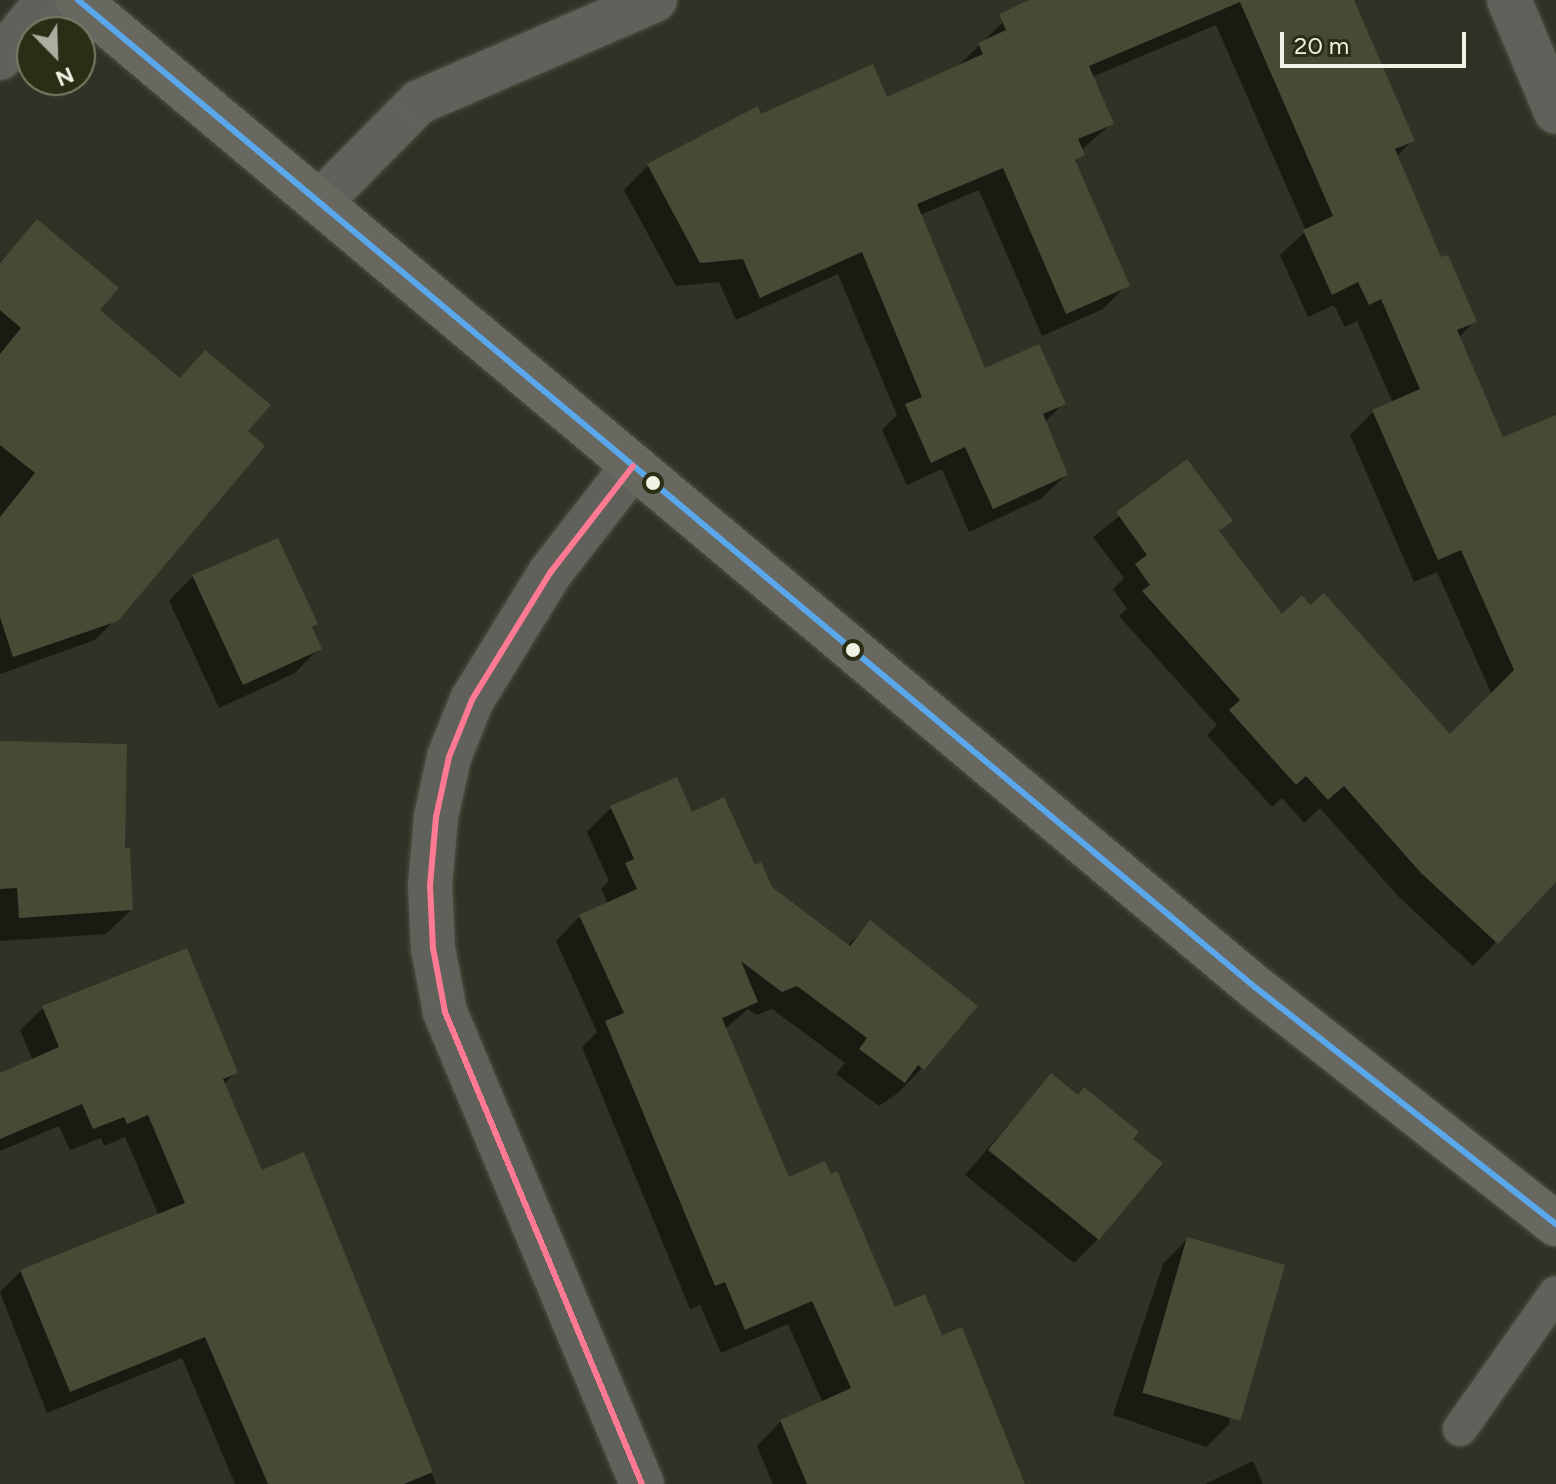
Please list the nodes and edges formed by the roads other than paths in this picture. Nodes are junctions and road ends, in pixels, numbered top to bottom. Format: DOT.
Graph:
graph roads {
  1 [pos="48,0"];
  2 [pos="78,0"];
  3 [pos="655,0"];
  4 [pos="1509,0"];
  5 [pos="0,58"];
  6 [pos="1556,112"];
  7 [pos="320,202"];
  8 [pos="633,466"];
  9 [pos="1556,1224"];
  10 [pos="1556,1293"];
  11 [pos="1460,1429"];
  12 [pos="642,1484"];
  1 -- 5 [label="street"];
  2 -- 7 [label="main road"];
  3 -- 7 [label="street"];
  4 -- 6 [label="street"];
  7 -- 8 [label="main road"];
  8 -- 9 [label="main road"];
  8 -- 12 [label="street"];
  10 -- 11 [label="lane"];
}
